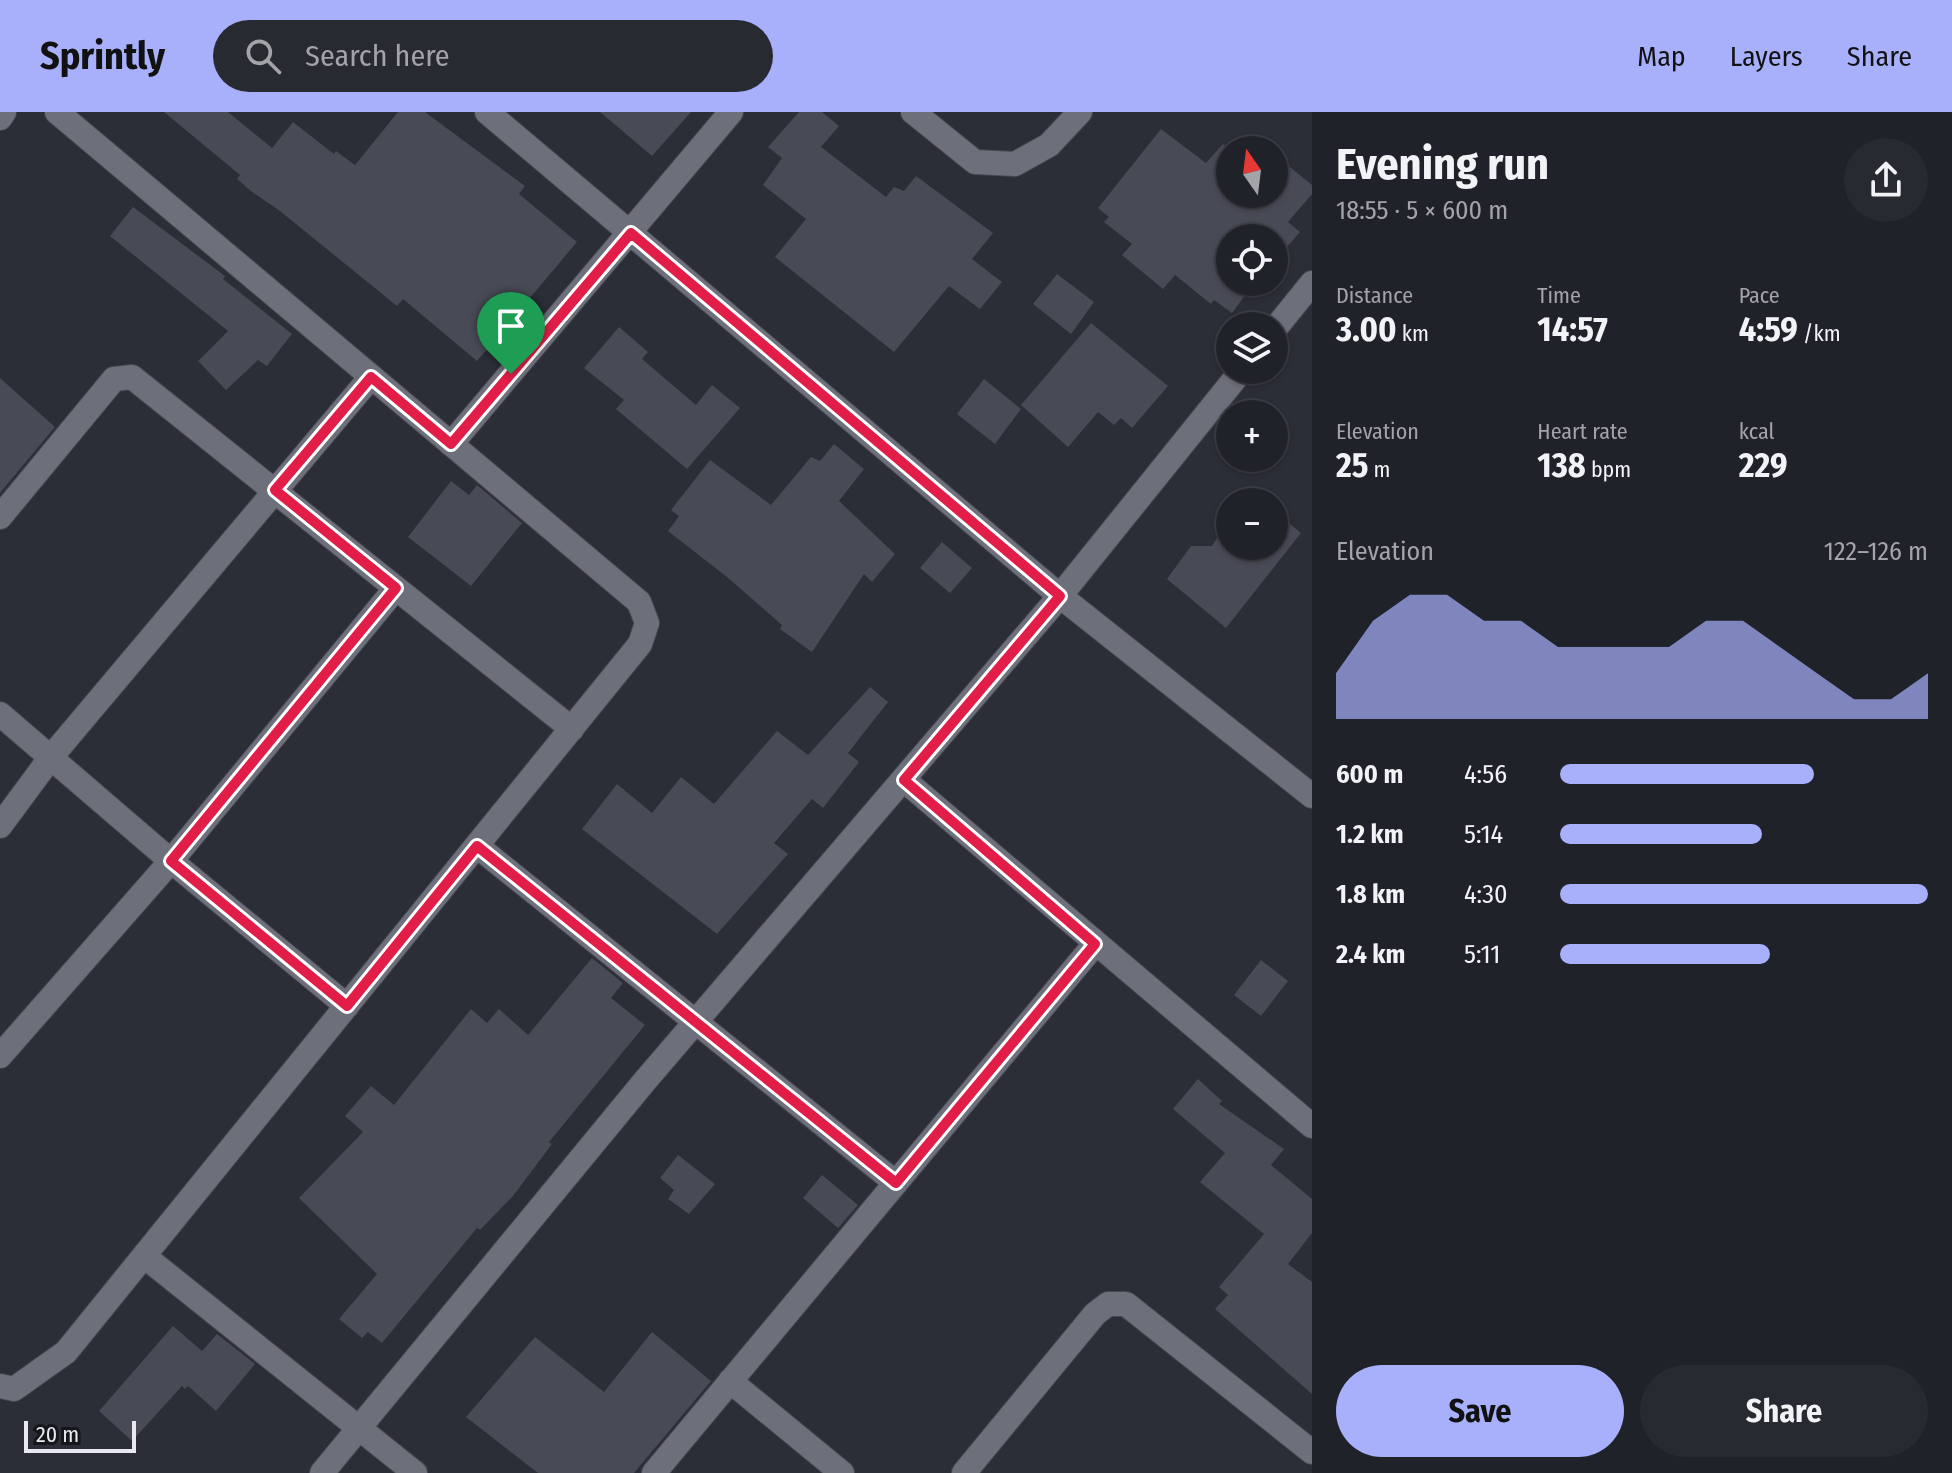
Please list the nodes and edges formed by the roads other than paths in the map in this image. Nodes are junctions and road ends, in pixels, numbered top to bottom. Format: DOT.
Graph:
graph roads {
  1 [pos="4,112"];
  2 [pos="57,112"];
  3 [pos="487,112"];
  4 [pos="731,112"];
  5 [pos="913,112"];
  6 [pos="1080,112"];
  7 [pos="0,118"];
  8 [pos="631,233"];
  9 [pos="1312,283"];
  10 [pos="1288,313"];
  11 [pos="371,377"];
  12 [pos="1231,384"];
  13 [pos="451,444"];
  14 [pos="275,490"];
  15 [pos="0,517"];
  16 [pos="396,588"];
  17 [pos="1060,596"];
  18 [pos="0,714"];
  19 [pos="572,729"];
  20 [pos="51,757"];
  21 [pos="904,780"];
  22 [pos="1312,796"];
  23 [pos="0,826"];
  24 [pos="477,846"];
  25 [pos="171,861"];
  26 [pos="1095,944"];
  27 [pos="347,1006"];
  28 [pos="698,1021"];
  29 [pos="0,1056"];
  30 [pos="1312,1126"];
  31 [pos="896,1183"];
  32 [pos="144,1256"];
  33 [pos="730,1381"];
  34 [pos="0,1386"];
  35 [pos="360,1428"];
  36 [pos="1312,1452"];
  37 [pos="322,1473"];
  38 [pos="415,1473"];
  39 [pos="654,1473"];
  40 [pos="842,1473"];
  41 [pos="964,1473"];
  1 -- 7 [label="street"];
  2 -- 11 [label="street"];
  3 -- 8 [label="street"];
  4 -- 8 [label="street"];
  5 -- 6 [label="street"];
  8 -- 13 [label="street"];
  8 -- 17 [label="street"];
  9 -- 10 [label="street"];
  11 -- 13 [label="street"];
  11 -- 14 [label="street"];
  12 -- 17 [label="street"];
  13 -- 19 [label="street"];
  14 -- 15 [label="street"];
  14 -- 16 [label="street"];
  14 -- 20 [label="street"];
  16 -- 19 [label="street"];
  16 -- 25 [label="street"];
  17 -- 21 [label="street"];
  17 -- 22 [label="street"];
  18 -- 20 [label="street"];
  19 -- 24 [label="street"];
  20 -- 23 [label="street"];
  20 -- 25 [label="street"];
  21 -- 26 [label="street"];
  21 -- 28 [label="street"];
  24 -- 27 [label="street"];
  24 -- 28 [label="street"];
  25 -- 27 [label="street"];
  25 -- 29 [label="street"];
  26 -- 30 [label="street"];
  26 -- 31 [label="street"];
  27 -- 32 [label="street"];
  28 -- 31 [label="street"];
  28 -- 35 [label="street"];
  31 -- 33 [label="street"];
  32 -- 34 [label="street"];
  32 -- 35 [label="street"];
  33 -- 39 [label="street"];
  33 -- 40 [label="street"];
  35 -- 37 [label="street"];
  35 -- 38 [label="street"];
  36 -- 41 [label="street"];
}
